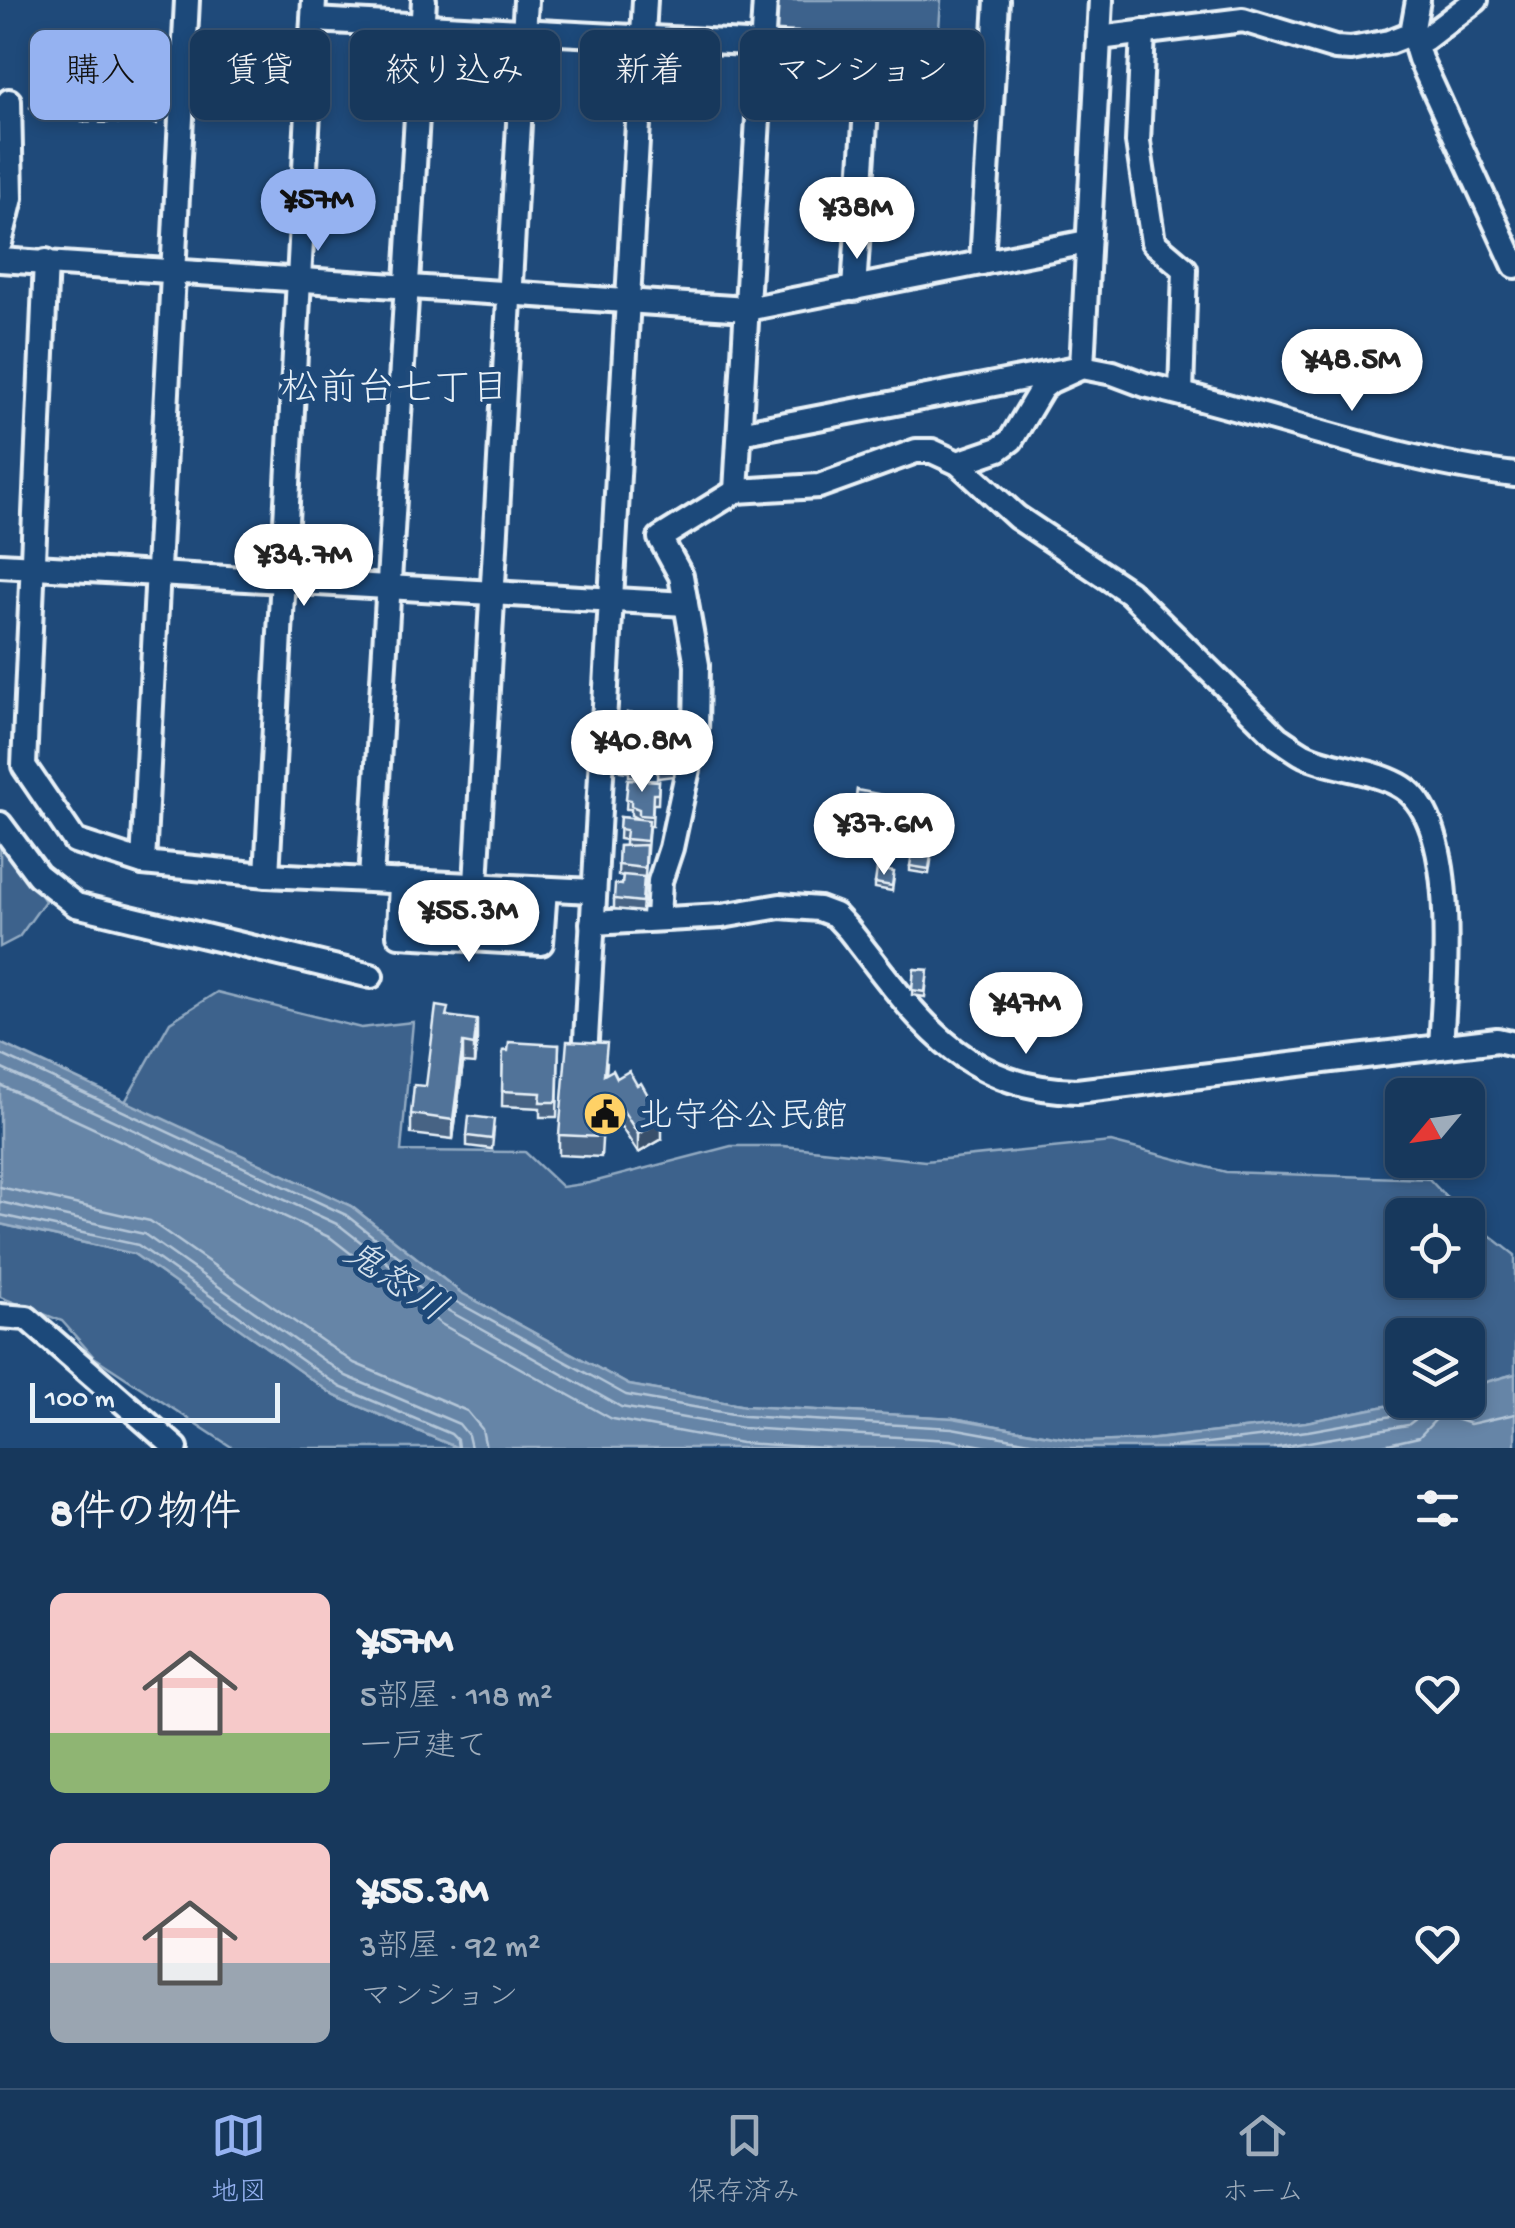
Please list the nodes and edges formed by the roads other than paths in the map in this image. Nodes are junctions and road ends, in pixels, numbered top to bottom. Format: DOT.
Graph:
graph roads {
  1 [pos="187,0"];
  2 [pos="424,0"];
  3 [pos="526,0"];
  4 [pos="646,0"];
  5 [pos="765,0"];
  6 [pos="997,0"];
  7 [pos="1101,0"];
  8 [pos="1418,0"];
  9 [pos="1476,0"];
  10 [pos="314,10"];
  11 [pos="422,26"];
  12 [pos="504,30"];
  13 [pos="524,30"];
  14 [pos="644,30"];
  15 [pos="764,30"];
  16 [pos="1144,32"];
  17 [pos="1414,37"];
  18 [pos="1099,38"];
  19 [pos="984,55"];
  20 [pos="994,56"];
  21 [pos="10,101"];
  22 [pos="519,120"];
  23 [pos="639,120"];
  24 [pos="759,120"];
  25 [pos="865,120"];
  26 [pos="0,242"];
  27 [pos="1087,242"];
  28 [pos="0,260"];
  29 [pos="46,261"];
  30 [pos="982,263"];
  31 [pos="1515,266"];
  32 [pos="171,270"];
  33 [pos="299,279"];
  34 [pos="407,286"];
  35 [pos="854,289"];
  36 [pos="509,294"];
  37 [pos="628,302"];
  38 [pos="748,309"];
  39 [pos="1082,367"];
  40 [pos="1181,393"];
  41 [pos="740,433"];
  42 [pos="958,463"];
  43 [pos="1515,475"];
  44 [pos="736,491"];
  45 [pos="0,565"];
  46 [pos="34,567"];
  47 [pos="158,574"];
  48 [pos="283,581"];
  49 [pos="389,587"];
  50 [pos="492,593"];
  51 [pos="611,600"];
  52 [pos="686,604"];
  53 [pos="0,824"];
  54 [pos="142,862"];
  55 [pos="267,876"];
  56 [pos="371,880"];
  57 [pos="401,882"];
  58 [pos="476,884"];
  59 [pos="545,889"];
  60 [pos="594,892"];
  61 [pos="658,918"];
  62 [pos="592,923"];
  63 [pos="371,976"];
  64 [pos="1515,1044"];
  65 [pos="1441,1047"];
  66 [pos="585,1057"];
  67 [pos="0,1316"];
  68 [pos="176,1448"];
  1 -- 32 [label="street"];
  2 -- 11 [label="street"];
  3 -- 13 [label="street"];
  4 -- 14 [label="street"];
  5 -- 15 [label="street"];
  6 -- 20 [label="street"];
  7 -- 18 [label="street"];
  8 -- 17 [label="street"];
  9 -- 17 [label="street"];
  10 -- 11 [label="street"];
  10 -- 33 [label="street"];
  11 -- 12 [label="street"];
  11 -- 34 [label="street"];
  16 -- 17 [label="street"];
  16 -- 18 [label="street"];
  16 -- 40 [label="street"];
  17 -- 31 [label="street"];
  18 -- 27 [label="street"];
  19 -- 20 [label="street"];
  20 -- 30 [label="street"];
  21 -- 26 [label="street"];
  22 -- 36 [label="street"];
  23 -- 37 [label="street"];
  24 -- 38 [label="street"];
  25 -- 35 [label="street"];
  27 -- 30 [label="street"];
  27 -- 39 [label="street"];
  28 -- 29 [label="street"];
  29 -- 32 [label="street"];
  29 -- 46 [label="street"];
  30 -- 35 [label="street"];
  32 -- 33 [label="street"];
  32 -- 47 [label="street"];
  33 -- 34 [label="street"];
  33 -- 48 [label="street"];
  34 -- 36 [label="street"];
  34 -- 49 [label="street"];
  35 -- 38 [label="street"];
  36 -- 37 [label="street"];
  36 -- 50 [label="street"];
  37 -- 38 [label="street"];
  37 -- 51 [label="street"];
  38 -- 41 [label="street"];
  39 -- 40 [label="street"];
  39 -- 41 [label="street"];
  39 -- 42 [label="street"];
  40 -- 43 [label="street"];
  41 -- 44 [label="street"];
  42 -- 44 [label="street"];
  42 -- 65 [label="street"];
  44 -- 52 [label="street"];
  45 -- 46 [label="street"];
  46 -- 47 [label="street"];
  46 -- 54 [label="street"];
  47 -- 48 [label="street"];
  47 -- 54 [label="street"];
  48 -- 49 [label="street"];
  48 -- 55 [label="street"];
  49 -- 50 [label="street"];
  49 -- 56 [label="street"];
  50 -- 51 [label="street"];
  50 -- 58 [label="street"];
  51 -- 52 [label="street"];
  51 -- 60 [label="street"];
  52 -- 61 [label="street"];
  53 -- 63 [label="street"];
  54 -- 55 [label="street"];
  55 -- 56 [label="street"];
  56 -- 57 [label="street"];
  57 -- 58 [label="street"];
  57 -- 59 [label="street"];
  58 -- 59 [label="street"];
  59 -- 60 [label="street"];
  60 -- 62 [label="street"];
  61 -- 62 [label="street"];
  61 -- 65 [label="street"];
  62 -- 66 [label="street"];
  64 -- 65 [label="street"];
  67 -- 68 [label="street"];
}
